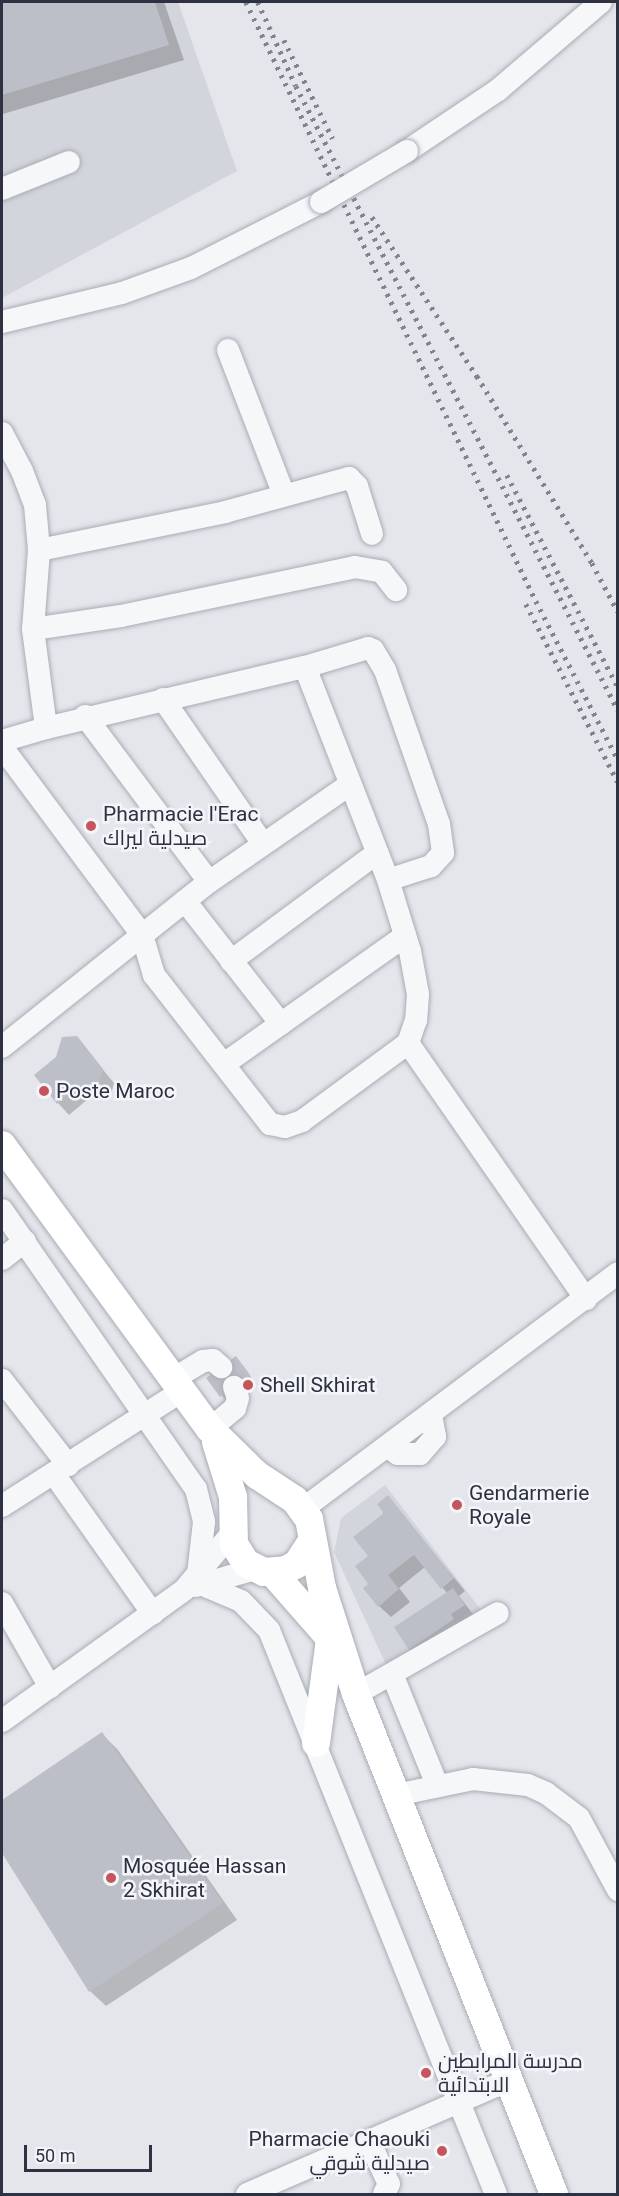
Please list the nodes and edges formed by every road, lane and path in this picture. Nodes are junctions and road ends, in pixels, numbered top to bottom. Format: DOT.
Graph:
graph roads {
  1 [pos="601,2"];
  2 [pos="69,162"];
  3 [pos="2,189"];
  4 [pos="52,313"];
  5 [pos="2,322"];
  6 [pos="2,339"];
  7 [pos="228,350"];
  8 [pos="2,433"];
  9 [pos="284,495"];
  10 [pos="372,534"];
  11 [pos="39,550"];
  12 [pos="396,590"];
  13 [pos="33,629"];
  14 [pos="305,667"];
  15 [pos="164,699"];
  16 [pos="86,716"];
  17 [pos="46,728"];
  18 [pos="2,741"];
  19 [pos="2,747"];
  20 [pos="349,785"];
  21 [pos="263,844"];
  22 [pos="377,853"];
  23 [pos="388,880"];
  24 [pos="209,882"];
  25 [pos="185,901"];
  26 [pos="142,935"];
  27 [pos="405,936"];
  28 [pos="231,961"];
  29 [pos="280,1024"];
  30 [pos="408,1043"];
  31 [pos="2,1047"];
  32 [pos="224,1065"];
  33 [pos="2,1145"];
  34 [pos="2,1210"];
  35 [pos="26,1241"];
  36 [pos="2,1259"];
  37 [pos="618,1273"];
  38 [pos="586,1299"];
  39 [pos="221,1367"];
  40 [pos="178,1385"];
  41 [pos="234,1387"];
  42 [pos="4,1388"];
  43 [pos="147,1417"];
  44 [pos="210,1429"];
  45 [pos="61,1470"];
  46 [pos="294,1501"];
  47 [pos="2,1506"];
  48 [pos="233,1527"];
  49 [pos="312,1541"];
  50 [pos="264,1571"];
  51 [pos="194,1583"];
  52 [pos="2,1603"];
  53 [pos="498,1613"];
  54 [pos="153,1614"];
  55 [pos="337,1648"];
  56 [pos="392,1674"];
  57 [pos="50,1687"];
  58 [pos="356,1694"];
  59 [pos="2,1720"];
  60 [pos="316,1743"];
  61 [pos="437,1785"];
  62 [pos="396,1795"];
  63 [pos="618,1890"];
  64 [pos="507,2081"];
  65 [pos="461,2102"];
  66 [pos="369,2141"];
  67 [pos="247,2194"];
  68 [pos="384,2194"];
  69 [pos="496,2194"];
  70 [pos="554,2194"];
  1 -- 4 [label="street, bridge"];
  2 -- 3 [label="street"];
  4 -- 5 [label="street"];
  4 -- 6 [label="street"];
  7 -- 9 [label="street"];
  8 -- 11 [label="street"];
  9 -- 10 [label="street"];
  9 -- 11 [label="street"];
  11 -- 13 [label="street"];
  12 -- 13 [label="street"];
  13 -- 17 [label="street"];
  14 -- 15 [label="street"];
  14 -- 20 [label="street"];
  14 -- 23 [label="street"];
  15 -- 16 [label="street"];
  15 -- 21 [label="street"];
  16 -- 17 [label="street"];
  16 -- 24 [label="street"];
  17 -- 18 [label="street"];
  19 -- 26 [label="street"];
  20 -- 21 [label="street"];
  20 -- 22 [label="street"];
  21 -- 24 [label="street"];
  22 -- 23 [label="street"];
  22 -- 28 [label="street"];
  23 -- 27 [label="street"];
  24 -- 25 [label="street"];
  25 -- 26 [label="street"];
  25 -- 28 [label="street"];
  26 -- 31 [label="street"];
  26 -- 32 [label="street"];
  27 -- 29 [label="street"];
  27 -- 30 [label="street"];
  28 -- 29 [label="street"];
  29 -- 32 [label="street"];
  30 -- 32 [label="street"];
  30 -- 38 [label="street"];
  33 -- 40 [label="main road"];
  34 -- 35 [label="street"];
  35 -- 36 [label="street"];
  35 -- 43 [label="street"];
  37 -- 38 [label="street"];
  38 -- 46 [label="street"];
  39 -- 40 [label="street"];
  40 -- 43 [label="street"];
  40 -- 44 [label="main road"];
  41 -- 44 [label="street"];
  42 -- 45 [label="street"];
  43 -- 45 [label="street"];
  43 -- 51 [label="street"];
  44 -- 46 [label="main road"];
  44 -- 48 [label="main road"];
  45 -- 47 [label="street"];
  45 -- 54 [label="street"];
  46 -- 48 [label="main road"];
  46 -- 49 [label="main road"];
  48 -- 50 [label="main road"];
  48 -- 51 [label="street"];
  49 -- 50 [label="main road"];
  49 -- 55 [label="main road"];
  50 -- 51 [label="street"];
  50 -- 55 [label="main road"];
  51 -- 54 [label="street"];
  51 -- 60 [label="street"];
  52 -- 57 [label="street"];
  53 -- 56 [label="street"];
  54 -- 57 [label="street"];
  55 -- 58 [label="main road"];
  55 -- 60 [label="main road"];
  56 -- 58 [label="street"];
  56 -- 61 [label="street"];
  57 -- 59 [label="street"];
  58 -- 62 [label="main road"];
  60 -- 65 [label="street"];
  61 -- 62 [label="street"];
  61 -- 63 [label="street"];
  62 -- 64 [label="main road"];
  64 -- 65 [label="street"];
  64 -- 70 [label="main road"];
  65 -- 66 [label="street"];
  65 -- 69 [label="street"];
  66 -- 67 [label="street"];
  66 -- 68 [label="street"];
}
